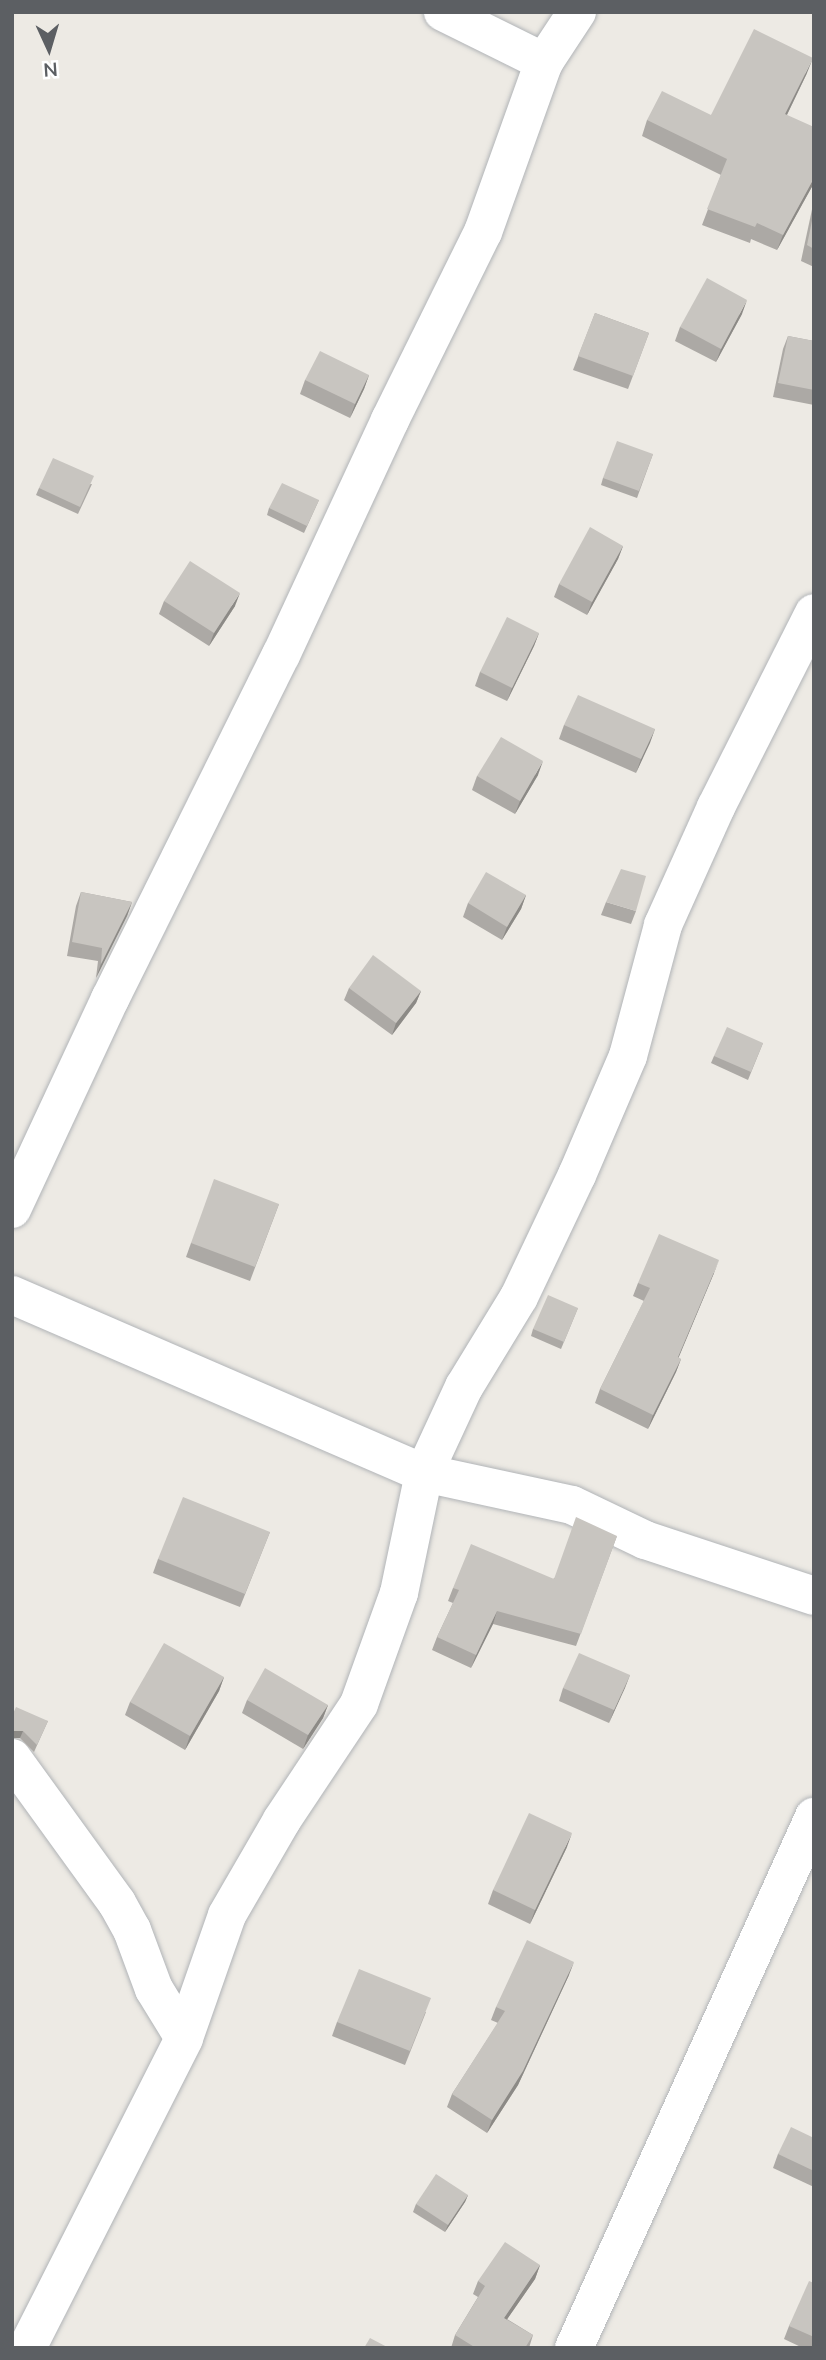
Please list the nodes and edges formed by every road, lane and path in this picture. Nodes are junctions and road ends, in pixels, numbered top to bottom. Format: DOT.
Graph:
graph roads {
  1 [pos="443,12"];
  2 [pos="577,12"];
  3 [pos="544,62"];
  4 [pos="814,613"];
  5 [pos="12,1209"];
  6 [pos="12,1295"];
  7 [pos="424,1473"];
  8 [pos="814,1596"];
  9 [pos="12,1758"];
  10 [pos="814,1817"];
  11 [pos="184,2038"];
  12 [pos="27,2348"];
  13 [pos="574,2348"];
  1 -- 3 [label="street"];
  2 -- 3 [label="street"];
  3 -- 5 [label="street"];
  4 -- 7 [label="street"];
  6 -- 7 [label="street"];
  7 -- 8 [label="street"];
  7 -- 11 [label="street"];
  9 -- 11 [label="street"];
  10 -- 13 [label="street"];
  11 -- 12 [label="street"];
}
